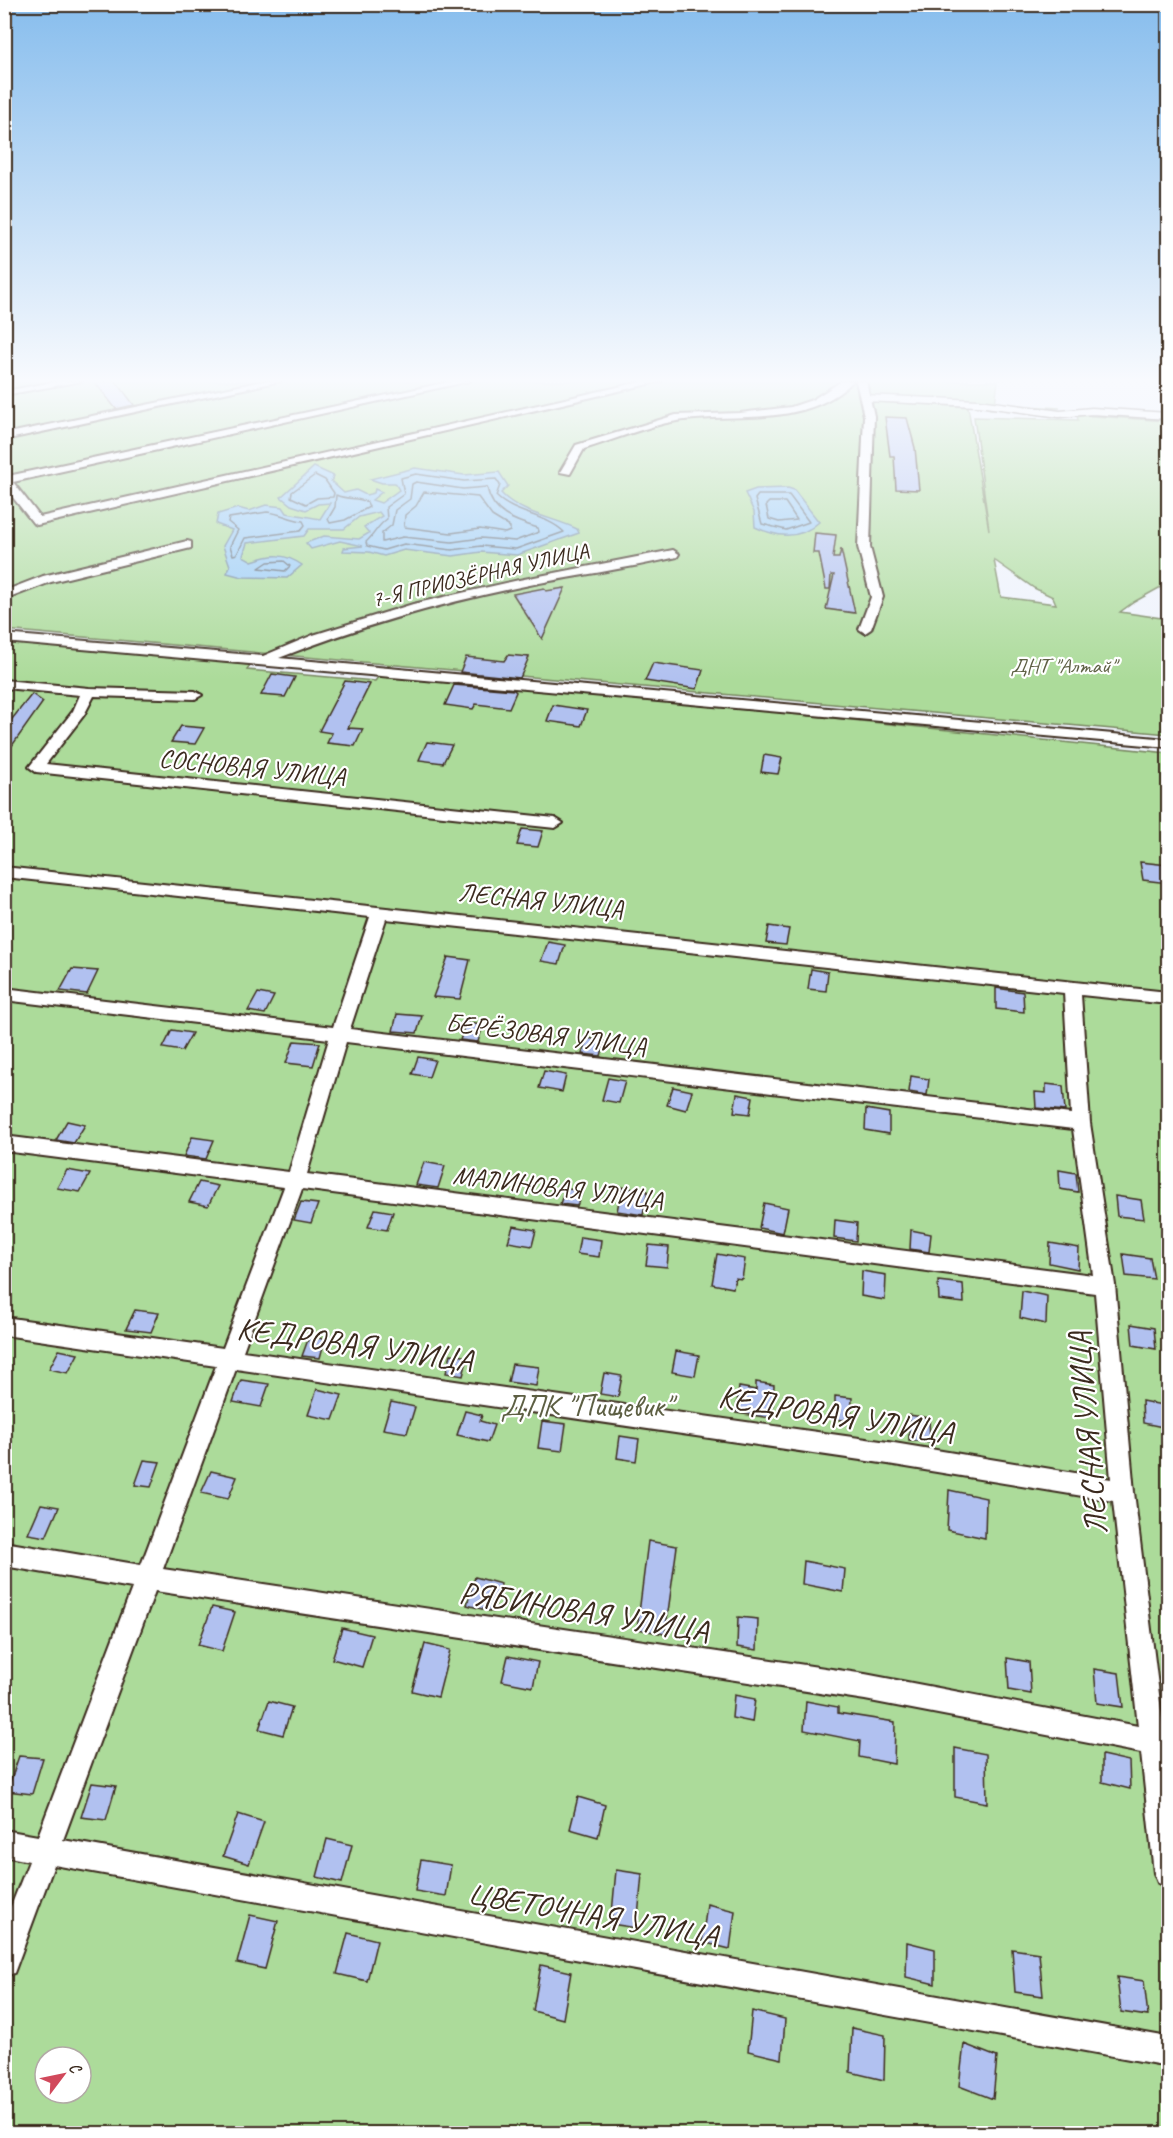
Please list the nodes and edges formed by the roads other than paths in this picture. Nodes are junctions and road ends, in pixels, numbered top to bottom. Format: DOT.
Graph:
graph roads {
  1 [pos="6,481"];
  2 [pos="215,481"];
  3 [pos="867,481"];
  4 [pos="187,545"];
  5 [pos="673,554"];
  6 [pos="4,596"];
  7 [pos="865,629"];
  8 [pos="4,638"];
  9 [pos="265,659"];
  10 [pos="4,684"];
  11 [pos="89,692"];
  12 [pos="195,695"];
  13 [pos="1168,743"];
  14 [pos="555,823"];
  15 [pos="4,872"];
  16 [pos="380,911"];
  17 [pos="1072,987"];
  18 [pos="4,994"];
  19 [pos="1168,998"];
  20 [pos="339,1034"];
  21 [pos="1082,1123"];
  22 [pos="4,1143"];
  23 [pos="296,1180"];
  24 [pos="1105,1285"];
  25 [pos="4,1326"];
  26 [pos="228,1357"];
  27 [pos="1123,1492"];
  28 [pos="4,1554"];
  29 [pos="146,1578"];
  30 [pos="1153,1742"];
  31 [pos="4,1844"];
  32 [pos="46,1851"];
  33 [pos="1168,1873"];
  34 [pos="4,1963"];
  35 [pos="1168,2052"];
  1 -- 2 [label="street"];
  3 -- 7 [label="street"];
  4 -- 6 [label="street"];
  5 -- 9 [label="street, 7-Я ПРИОЗЁРНАЯ УЛИЦА"];
  8 -- 9 [label="street"];
  9 -- 13 [label="street"];
  10 -- 11 [label="street"];
  11 -- 12 [label="street"];
  11 -- 14 [label="street, СОСНОВАЯ УЛИЦА"];
  15 -- 16 [label="street, ЛЕСНАЯ УЛИЦА"];
  16 -- 17 [label="street, ЛЕСНАЯ УЛИЦА"];
  16 -- 20 [label="street"];
  17 -- 19 [label="street, ЛЕСНАЯ УЛИЦА"];
  17 -- 21 [label="street, ЛЕСНАЯ УЛИЦА"];
  18 -- 20 [label="street, БЕРЁЗОВАЯ УЛИЦА"];
  20 -- 21 [label="street, БЕРЁЗОВАЯ УЛИЦА"];
  20 -- 23 [label="street"];
  21 -- 24 [label="street, ЛЕСНАЯ УЛИЦА"];
  22 -- 23 [label="street, МАЛИНОВАЯ УЛИЦА"];
  23 -- 24 [label="street, МАЛИНОВАЯ УЛИЦА"];
  23 -- 26 [label="street"];
  24 -- 27 [label="street, ЛЕСНАЯ УЛИЦА"];
  25 -- 26 [label="street, КЕДРОВАЯ УЛИЦА"];
  26 -- 27 [label="street, КЕДРОВАЯ УЛИЦА"];
  26 -- 29 [label="street"];
  27 -- 30 [label="street, ЛЕСНАЯ УЛИЦА"];
  28 -- 29 [label="street, РЯБИНОВАЯ УЛИЦА"];
  29 -- 30 [label="street, РЯБИНОВАЯ УЛИЦА"];
  29 -- 32 [label="street"];
  30 -- 33 [label="street, ЛЕСНАЯ УЛИЦА"];
  31 -- 32 [label="street, ЦВЕТОЧНАЯ УЛИЦА"];
  32 -- 34 [label="street"];
  32 -- 35 [label="street, ЦВЕТОЧНАЯ УЛИЦА"];
}
